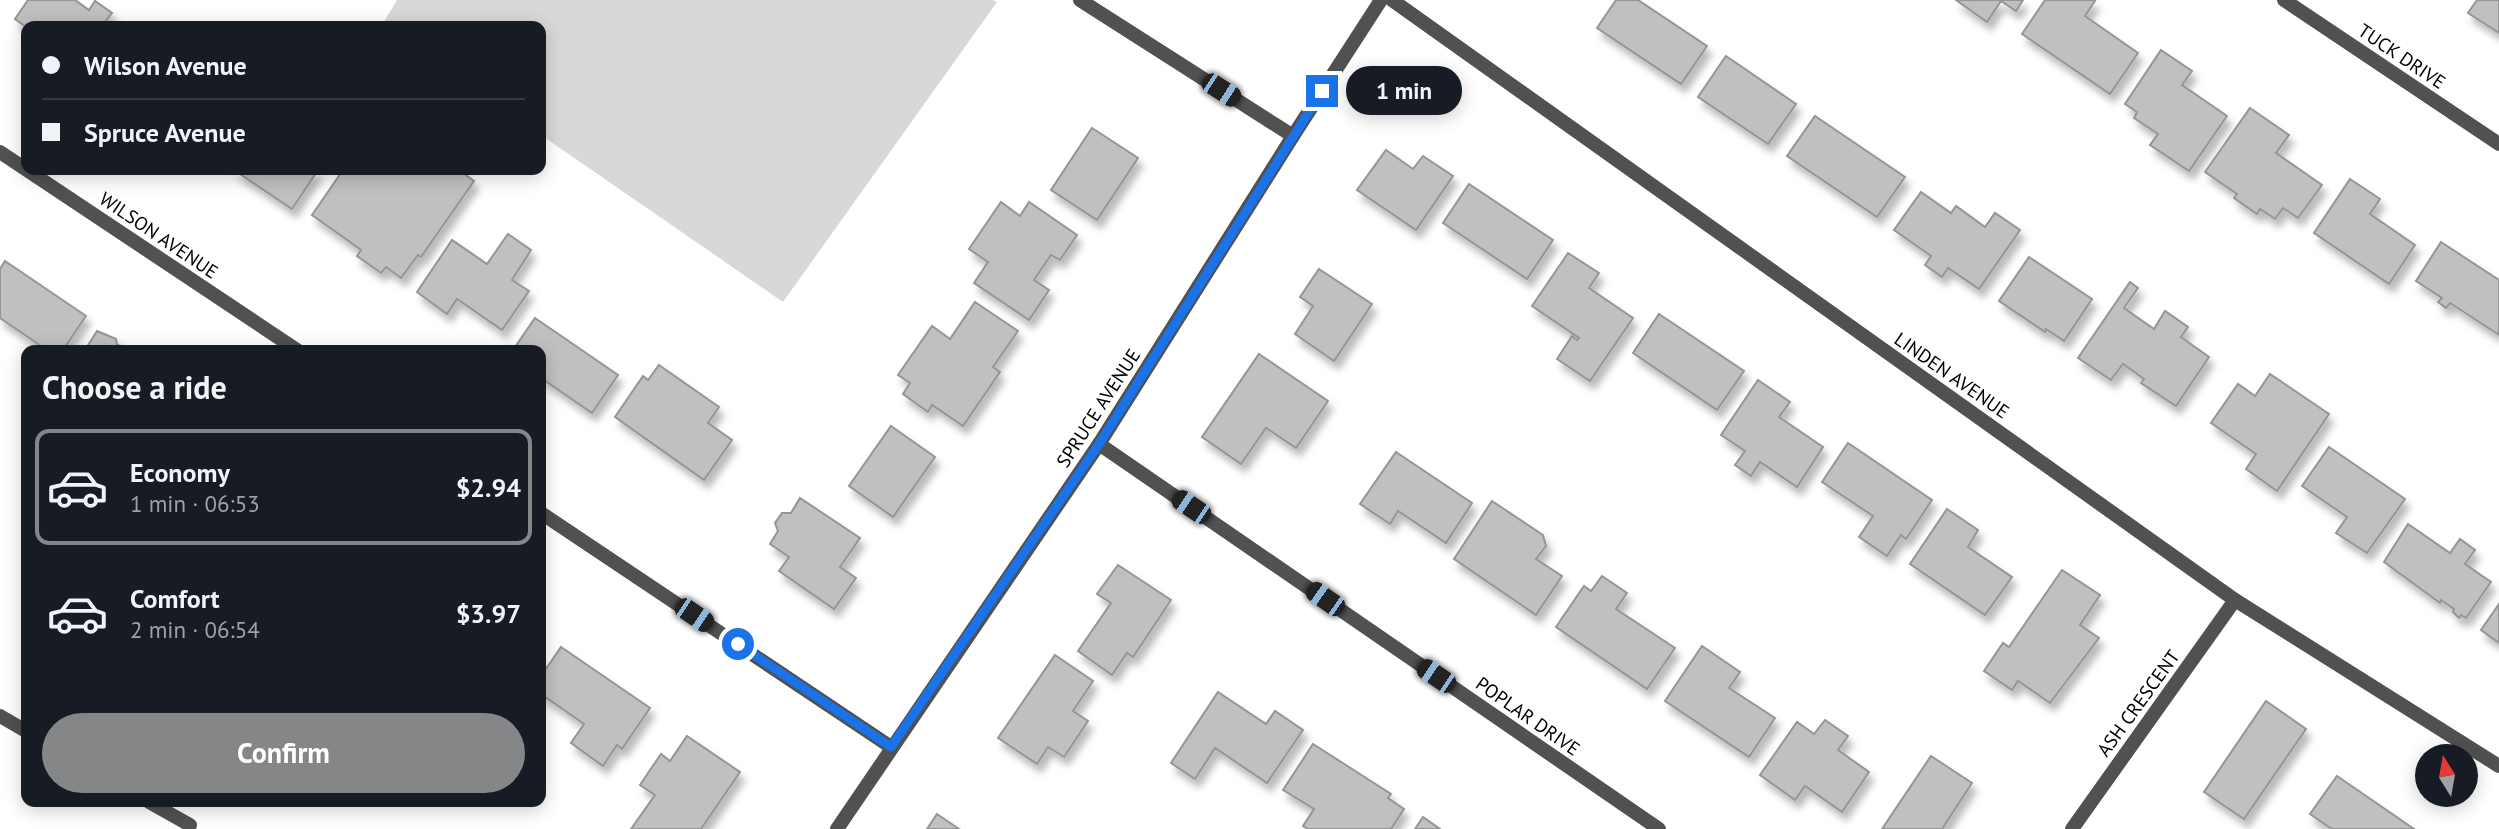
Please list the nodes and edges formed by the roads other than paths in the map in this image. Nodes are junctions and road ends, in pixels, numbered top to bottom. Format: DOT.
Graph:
graph roads {
  1 [pos="1080,0"];
  2 [pos="1381,0"];
  3 [pos="1392,0"];
  4 [pos="2284,0"];
  5 [pos="1293,136"];
  6 [pos="2499,144"];
  7 [pos="0,152"];
  8 [pos="21,166"];
  9 [pos="34,175"];
  10 [pos="290,345"];
  11 [pos="1099,444"];
  12 [pos="546,516"];
  13 [pos="2235,600"];
  14 [pos="0,716"];
  15 [pos="21,728"];
  16 [pos="891,747"];
  17 [pos="2499,766"];
  18 [pos="158,807"];
  19 [pos="190,825"];
  20 [pos="837,829"];
  21 [pos="1659,829"];
  22 [pos="2072,829"];
  1 -- 5 [label="street"];
  2 -- 5 [label="street, SPRUCE AVENUE"];
  3 -- 13 [label="street, LINDEN AVENUE"];
  4 -- 6 [label="street, TUCK DRIVE"];
  5 -- 11 [label="street, SPRUCE AVENUE"];
  7 -- 8 [label="street, WILSON AVENUE"];
  9 -- 10 [label="street, WILSON AVENUE"];
  11 -- 16 [label="street, SPRUCE AVENUE"];
  11 -- 21 [label="street, POPLAR DRIVE"];
  12 -- 16 [label="street"];
  13 -- 17 [label="street, LINDEN AVENUE"];
  13 -- 22 [label="street, ASH CRESCENT"];
  14 -- 15 [label="street"];
  16 -- 20 [label="street, SPRUCE AVENUE"];
  18 -- 19 [label="street"];
}
